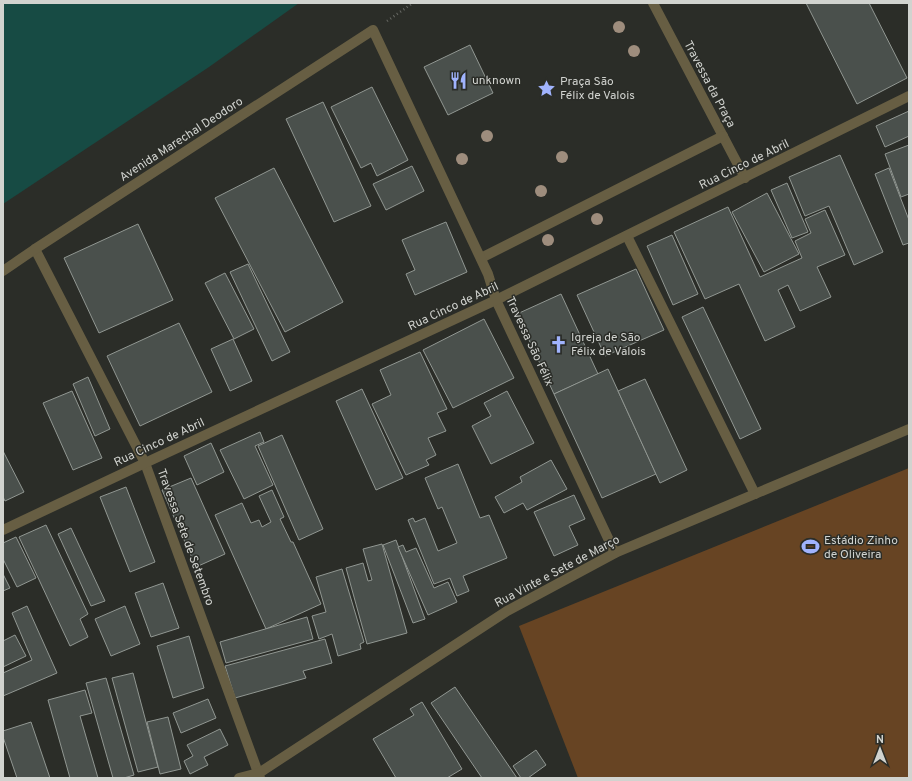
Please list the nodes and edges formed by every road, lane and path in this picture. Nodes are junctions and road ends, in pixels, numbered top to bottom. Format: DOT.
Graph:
graph roads {
  1 [pos="413,3"];
  2 [pos="653,3"];
  3 [pos="373,30"];
  4 [pos="909,96"];
  5 [pos="723,136"];
  6 [pos="744,178"];
  7 [pos="626,236"];
  8 [pos="34,249"];
  9 [pos="481,258"];
  10 [pos="3,271"];
  11 [pos="496,300"];
  12 [pos="909,429"];
  13 [pos="145,463"];
  14 [pos="755,494"];
  15 [pos="3,530"];
  16 [pos="615,553"];
  17 [pos="260,776"];
  18 [pos="239,778"];
  1 -- 3 [label="path"];
  2 -- 5 [label="street, Travessa da Praça"];
  3 -- 8 [label="street, Avenida Marechal Deodoro"];
  3 -- 9 [label="street, Travessa São Félix"];
  4 -- 6 [label="street, Rua Cinco de Abril"];
  5 -- 6 [label="street, Travessa da Praça"];
  5 -- 9 [label="street"];
  6 -- 7 [label="street, Rua Cinco de Abril"];
  7 -- 11 [label="street, Rua Cinco de Abril"];
  7 -- 14 [label="street"];
  8 -- 10 [label="street, Avenida Marechal Deodoro"];
  8 -- 13 [label="street, Travessa Sete de Setembro"];
  9 -- 11 [label="street, Travessa São Félix"];
  11 -- 13 [label="street, Rua Cinco de Abril"];
  11 -- 16 [label="street, Travessa São Félix"];
  12 -- 14 [label="street, Rua Vinte e Sete de Março"];
  13 -- 15 [label="street, Rua Cinco de Abril"];
  13 -- 17 [label="street, Travessa Sete de Setembro"];
  14 -- 16 [label="street, Rua Vinte e Sete de Março"];
  16 -- 17 [label="street, Rua Vinte e Sete de Março"];
  17 -- 18 [label="street, Rua Vinte e Sete de Março"];
}
